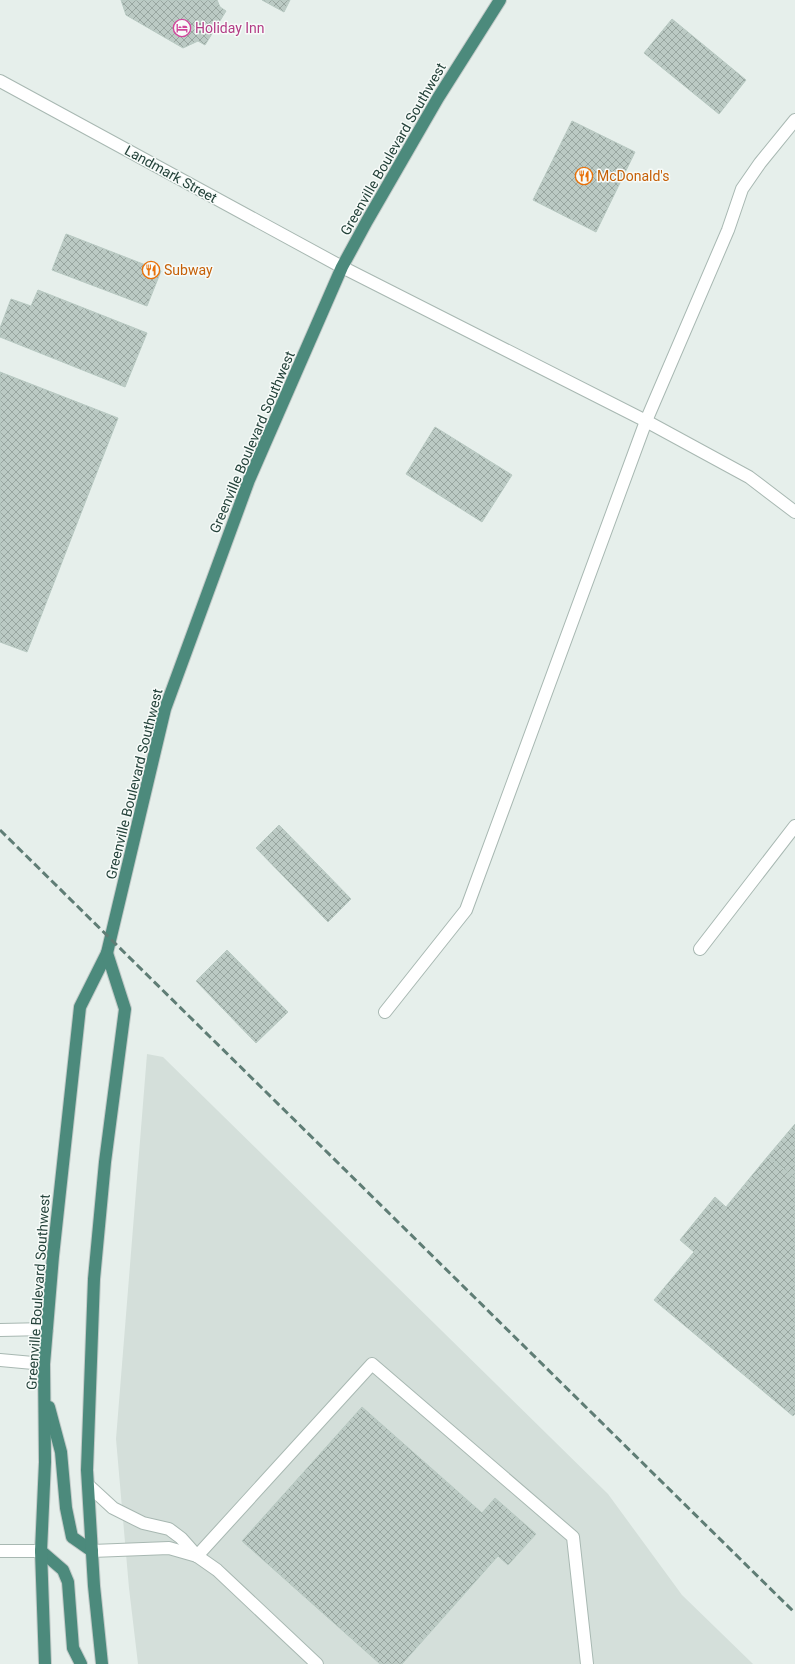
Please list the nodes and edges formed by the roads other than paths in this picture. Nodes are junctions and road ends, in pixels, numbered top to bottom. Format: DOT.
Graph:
graph roads {
  1 [pos="500,0"];
  2 [pos="0,81"];
  3 [pos="795,120"];
  4 [pos="342,267"];
  5 [pos="646,421"];
  6 [pos="795,512"];
  7 [pos="795,826"];
  8 [pos="700,949"];
  9 [pos="107,953"];
  10 [pos="385,1012"];
  11 [pos="47,1329"];
  12 [pos="0,1330"];
  13 [pos="0,1360"];
  14 [pos="44,1364"];
  15 [pos="44,1392"];
  16 [pos="88,1485"];
  17 [pos="0,1551"];
  18 [pos="41,1551"];
  19 [pos="92,1551"];
  20 [pos="197,1556"];
  21 [pos="45,1664"];
  22 [pos="81,1664"];
  23 [pos="102,1664"];
  24 [pos="317,1664"];
  25 [pos="587,1664"];
  1 -- 4 [label="highway, Greenville Boulevard Southwest"];
  2 -- 4 [label="street, Landmark Street"];
  3 -- 5 [label="street"];
  4 -- 5 [label="street, Landmark Street"];
  4 -- 9 [label="highway, Greenville Boulevard Southwest"];
  5 -- 6 [label="street, Landmark Street"];
  5 -- 10 [label="street"];
  7 -- 8 [label="street"];
  9 -- 11 [label="highway, Greenville Boulevard Southwest"];
  9 -- 16 [label="highway"];
  11 -- 12 [label="street"];
  11 -- 14 [label="highway, Greenville Boulevard Southwest"];
  13 -- 14 [label="street"];
  14 -- 15 [label="highway, Greenville Boulevard Southwest"];
  15 -- 18 [label="highway, Greenville Boulevard Southwest"];
  15 -- 19 [label="highway"];
  16 -- 19 [label="highway"];
  16 -- 20 [label="street"];
  17 -- 18 [label="street"];
  18 -- 21 [label="highway, Greenville Boulevard Southwest"];
  18 -- 22 [label="highway"];
  19 -- 20 [label="street"];
  19 -- 23 [label="highway"];
  20 -- 24 [label="street"];
  20 -- 25 [label="street"];
}
